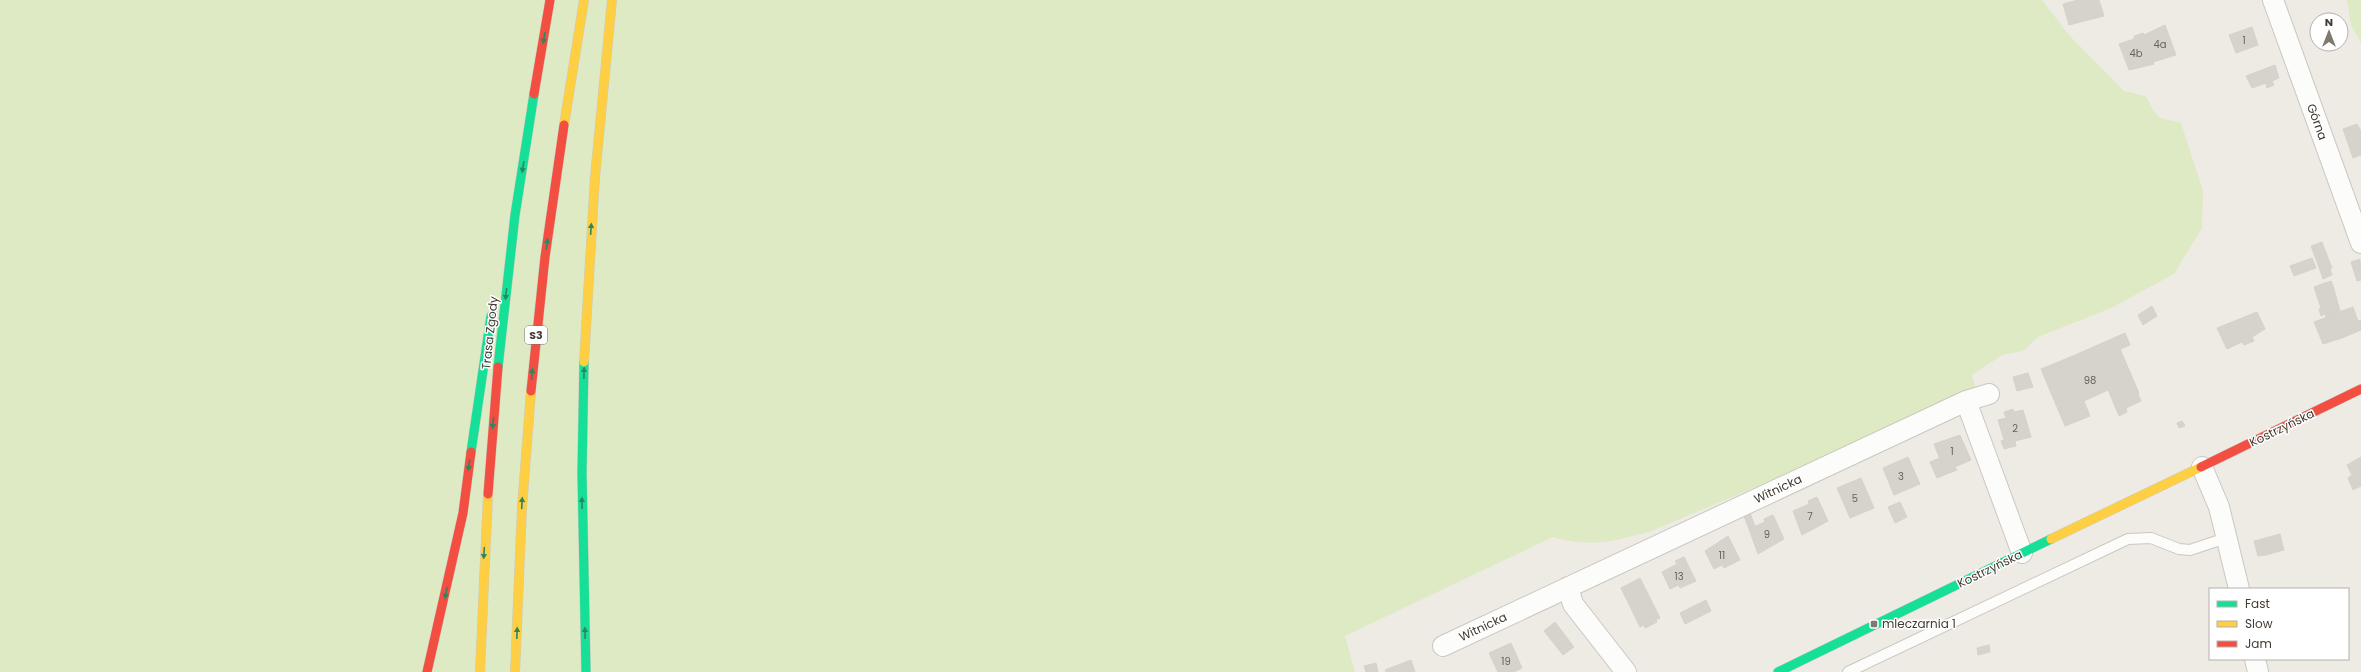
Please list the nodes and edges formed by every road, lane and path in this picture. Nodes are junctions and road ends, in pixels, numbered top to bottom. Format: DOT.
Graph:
graph roads {
  1 [pos="550,0"];
  2 [pos="584,0"];
  3 [pos="612,0"];
  4 [pos="2273,0"];
  5 [pos="515,213"];
  6 [pos="2361,243"];
  7 [pos="2361,389"];
  8 [pos="1989,394"];
  9 [pos="1966,402"];
  10 [pos="2202,466"];
  11 [pos="2226,538"];
  12 [pos="2022,553"];
  13 [pos="1568,587"];
  14 [pos="2238,588"];
  15 [pos="1443,646"];
  16 [pos="2255,660"];
  17 [pos="427,672"];
  18 [pos="480,672"];
  19 [pos="516,672"];
  20 [pos="586,672"];
  21 [pos="1626,672"];
  22 [pos="1778,672"];
  23 [pos="1848,672"];
  24 [pos="2258,672"];
  1 -- 5 [label="main road, Trasa Zgody, one-way"];
  19 -- 2 [label="main road, S3, one-way"];
  20 -- 3 [label="main road, one-way"];
  4 -- 6 [label="street, Górna"];
  5 -- 17 [label="main road, one-way"];
  5 -- 18 [label="main road, Trasa Zgody, one-way"];
  7 -- 10 [label="main road, Kostrzyńska"];
  8 -- 9 [label="street, Witnicka"];
  9 -- 12 [label="street"];
  9 -- 13 [label="street, Witnicka"];
  10 -- 11 [label="street"];
  10 -- 12 [label="main road, Kostrzyńska"];
  11 -- 14 [label="street"];
  11 -- 23 [label="lane"];
  12 -- 22 [label="main road, Kostrzyńska"];
  13 -- 15 [label="street, Witnicka"];
  13 -- 21 [label="street"];
  16 -- 24 [label="street"];
}
